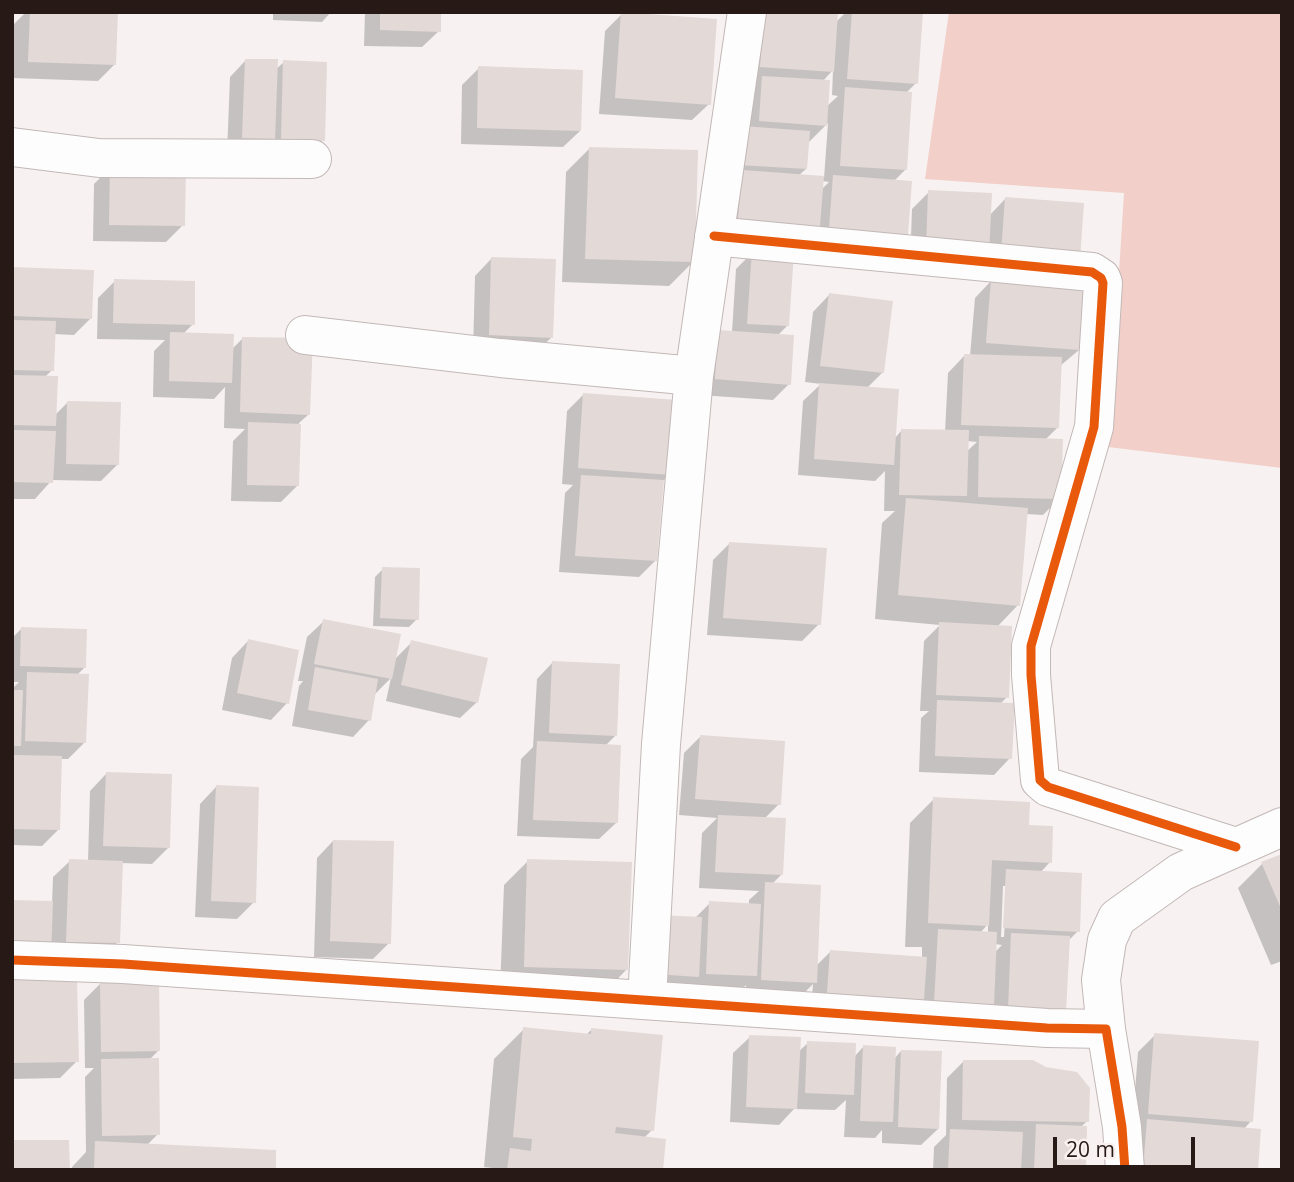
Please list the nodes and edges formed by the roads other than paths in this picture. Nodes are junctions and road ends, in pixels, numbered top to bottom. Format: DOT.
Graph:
graph roads {
  1 [pos="747,12"];
  2 [pos="12,147"];
  3 [pos="312,159"];
  4 [pos="714,236"];
  5 [pos="305,335"];
  6 [pos="694,376"];
  7 [pos="1282,827"];
  8 [pos="1236,847"];
  9 [pos="12,960"];
  10 [pos="648,1000"];
  11 [pos="1106,1029"];
  12 [pos="1125,1170"];
  1 -- 4 [label="street"];
  2 -- 3 [label="street"];
  4 -- 6 [label="street"];
  4 -- 8 [label="street"];
  5 -- 6 [label="street"];
  6 -- 10 [label="street"];
  7 -- 8 [label="street"];
  8 -- 11 [label="street"];
  9 -- 10 [label="street"];
  10 -- 11 [label="street"];
  11 -- 12 [label="street"];
}
